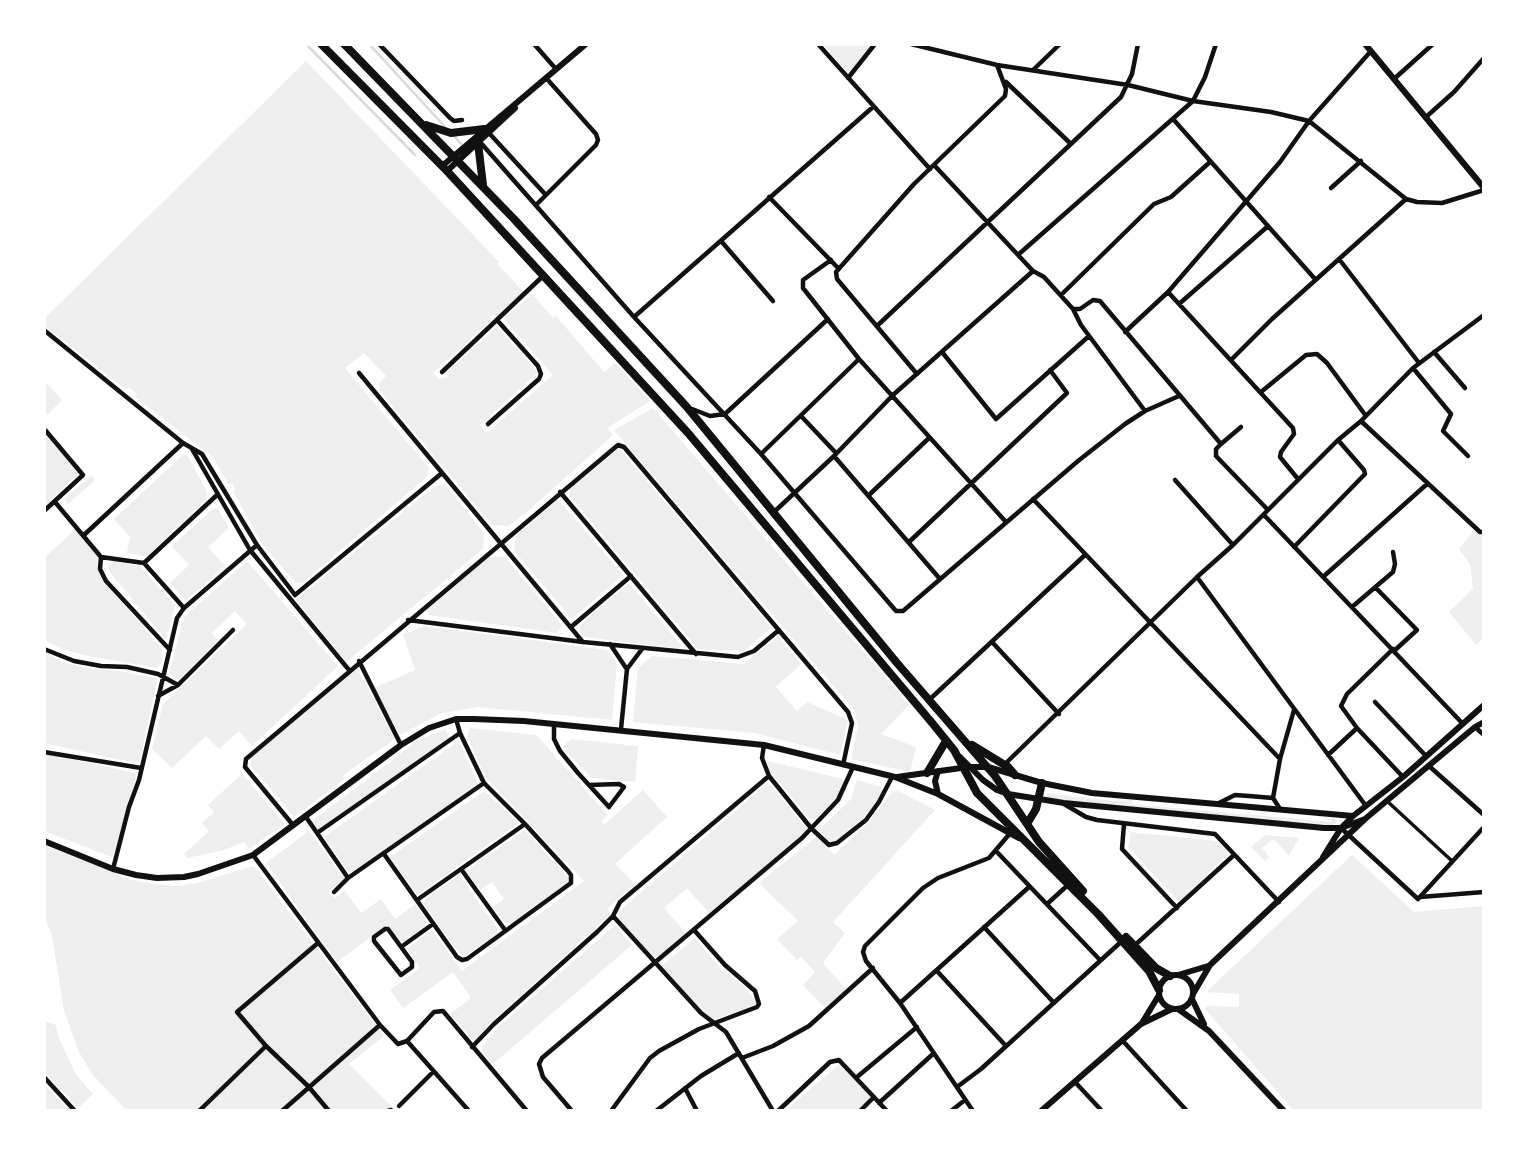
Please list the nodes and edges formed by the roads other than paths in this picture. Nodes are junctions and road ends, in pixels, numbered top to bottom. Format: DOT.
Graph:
graph roads {
  1 [pos="321,44"];
  2 [pos="344,44"];
  3 [pos="379,44"];
  4 [pos="388,44"];
  5 [pos="534,44"];
  6 [pos="586,44"];
  7 [pos="818,44"];
  8 [pos="875,44"];
  9 [pos="911,44"];
  10 [pos="1060,44"];
  11 [pos="1138,44"];
  12 [pos="1216,44"];
  13 [pos="1365,44"];
  14 [pos="1433,44"];
  15 [pos="384,49"];
  16 [pos="1371,51"];
  17 [pos="1484,58"];
  18 [pos="997,65"];
  19 [pos="557,69"];
  20 [pos="1032,71"];
  21 [pos="848,78"];
  22 [pos="547,79"];
  23 [pos="1394,79"];
  24 [pos="1004,81"];
  25 [pos="1128,85"];
  26 [pos="1193,101"];
  27 [pos="873,107"];
  28 [pos="1426,117"];
  29 [pos="462,120"];
  30 [pos="1173,120"];
  31 [pos="1309,121"];
  32 [pos="422,124"];
  33 [pos="486,131"];
  34 [pos="479,143"];
  35 [pos="1071,144"];
  36 [pos="456,159"];
  37 [pos="1210,162"];
  38 [pos="1360,162"];
  39 [pos="932,167"];
  40 [pos="445,169"];
  41 [pos="483,188"];
  42 [pos="1331,188"];
  43 [pos="1484,189"];
  44 [pos="545,194"];
  45 [pos="769,197"];
  46 [pos="1406,199"];
  47 [pos="1246,202"];
  48 [pos="536,205"];
  49 [pos="988,220"];
  50 [pos="1267,227"];
  51 [pos="721,241"];
  52 [pos="1019,254"];
  53 [pos="1339,259"];
  54 [pos="831,260"];
  55 [pos="838,268"];
  56 [pos="1033,271"];
  57 [pos="544,276"];
  58 [pos="1315,279"];
  59 [pos="1168,292"];
  60 [pos="1061,295"];
  61 [pos="773,301"];
  62 [pos="1179,304"];
  63 [pos="1073,309"];
  64 [pos="1484,315"];
  65 [pos="634,317"];
  66 [pos="828,319"];
  67 [pos="497,320"];
  68 [pos="878,325"];
  69 [pos="44,330"];
  70 [pos="1125,332"];
  71 [pos="1089,336"];
  72 [pos="942,352"];
  73 [pos="1434,352"];
  74 [pos="859,359"];
  75 [pos="1231,360"];
  76 [pos="1419,363"];
  77 [pos="1413,368"];
  78 [pos="1050,370"];
  79 [pos="442,372"];
  80 [pos="359,373"];
  81 [pos="917,374"];
  82 [pos="1465,388"];
  83 [pos="1261,392"];
  84 [pos="893,395"];
  85 [pos="1179,396"];
  86 [pos="686,406"];
  87 [pos="1145,411"];
  88 [pos="725,414"];
  89 [pos="1366,415"];
  90 [pos="801,416"];
  91 [pos="1361,421"];
  92 [pos="488,424"];
  93 [pos="1241,427"];
  94 [pos="46,431"];
  95 [pos="929,438"];
  96 [pos="1338,440"];
  97 [pos="183,443"];
  98 [pos="1221,444"];
  99 [pos="191,449"];
  100 [pos="761,454"];
  101 [pos="835,455"];
  102 [pos="1468,456"];
  103 [pos="442,473"];
  104 [pos="1298,479"];
  105 [pos="1175,480"];
  106 [pos="972,482"];
  107 [pos="1427,484"];
  108 [pos="223,490"];
  109 [pos="560,492"];
  110 [pos="793,493"];
  111 [pos="218,495"];
  112 [pos="869,495"];
  113 [pos="1033,499"];
  114 [pos="55,502"];
  115 [pos="44,511"];
  116 [pos="1266,512"];
  117 [pos="774,513"];
  118 [pos="1006,522"];
  119 [pos="1484,532"];
  120 [pos="85,535"];
  121 [pos="500,542"];
  122 [pos="909,542"];
  123 [pos="257,545"];
  124 [pos="1233,545"];
  125 [pos="1294,547"];
  126 [pos="250,550"];
  127 [pos="1393,552"];
  128 [pos="1085,555"];
  129 [pos="101,557"];
  130 [pos="144,563"];
  131 [pos="631,576"];
  132 [pos="1197,577"];
  133 [pos="1323,577"];
  134 [pos="940,579"];
  135 [pos="1376,588"];
  136 [pos="293,597"];
  137 [pos="1352,607"];
  138 [pos="184,608"];
  139 [pos="408,620"];
  140 [pos="1150,624"];
  141 [pos="571,627"];
  142 [pos="233,630"];
  143 [pos="779,630"];
  144 [pos="583,642"];
  145 [pos="992,642"];
  146 [pos="610,644"];
  147 [pos="643,648"];
  148 [pos="44,649"];
  149 [pos="170,650"];
  150 [pos="1394,650"];
  151 [pos="696,654"];
  152 [pos="359,662"];
  153 [pos="626,668"];
  154 [pos="349,670"];
  155 [pos="162,675"];
  156 [pos="177,685"];
  157 [pos="158,696"];
  158 [pos="929,700"];
  159 [pos="1375,702"];
  160 [pos="1484,705"];
  161 [pos="1294,709"];
  162 [pos="1059,714"];
  163 [pos="457,719"];
  164 [pos="1484,722"];
  165 [pos="554,724"];
  166 [pos="1463,724"];
  167 [pos="1475,727"];
  168 [pos="1357,728"];
  169 [pos="621,729"];
  170 [pos="460,733"];
  171 [pos="1484,735"];
  172 [pos="946,741"];
  173 [pos="967,742"];
  174 [pos="764,744"];
  175 [pos="401,745"];
  176 [pos="44,752"];
  177 [pos="1328,755"];
  178 [pos="1426,756"];
  179 [pos="1280,759"];
  180 [pos="843,765"];
  181 [pos="1004,765"];
  182 [pos="1428,765"];
  183 [pos="853,767"];
  184 [pos="965,767"];
  185 [pos="988,767"];
  186 [pos="141,768"];
  187 [pos="938,771"];
  188 [pos="927,773"];
  189 [pos="1014,775"];
  190 [pos="769,776"];
  191 [pos="893,777"];
  192 [pos="1403,777"];
  193 [pos="484,783"];
  194 [pos="1042,783"];
  195 [pos="589,785"];
  196 [pos="937,794"];
  197 [pos="1008,794"];
  198 [pos="1273,798"];
  199 [pos="1040,799"];
  200 [pos="1387,800"];
  201 [pos="1063,803"];
  202 [pos="1218,804"];
  203 [pos="1366,806"];
  204 [pos="1280,809"];
  205 [pos="1339,815"];
  206 [pos="1484,815"];
  207 [pos="1353,816"];
  208 [pos="306,817"];
  209 [pos="1365,820"];
  210 [pos="525,824"];
  211 [pos="1027,824"];
  212 [pos="1124,824"];
  213 [pos="294,825"];
  214 [pos="1484,827"];
  215 [pos="811,828"];
  216 [pos="1341,828"];
  217 [pos="1012,831"];
  218 [pos="317,833"];
  219 [pos="1349,836"];
  220 [pos="44,841"];
  221 [pos="1339,845"];
  222 [pos="996,851"];
  223 [pos="384,854"];
  224 [pos="253,855"];
  225 [pos="1234,855"];
  226 [pos="1452,861"];
  227 [pos="1318,865"];
  228 [pos="113,869"];
  229 [pos="461,869"];
  230 [pos="348,878"];
  231 [pos="1069,884"];
  232 [pos="1029,887"];
  233 [pos="334,892"];
  234 [pos="1484,892"];
  235 [pos="1419,898"];
  236 [pos="417,900"];
  237 [pos="1279,902"];
  238 [pos="1047,904"];
  239 [pos="1177,908"];
  240 [pos="613,916"];
  241 [pos="433,924"];
  242 [pos="984,927"];
  243 [pos="505,930"];
  244 [pos="694,930"];
  245 [pos="1122,941"];
  246 [pos="318,943"];
  247 [pos="1134,946"];
  248 [pos="401,947"];
  249 [pos="1100,960"];
  250 [pos="655,963"];
  251 [pos="1210,965"];
  252 [pos="873,968"];
  253 [pos="937,971"];
  254 [pos="1173,975"];
  255 [pos="1159,993"];
  256 [pos="1192,996"];
  257 [pos="900,1003"];
  258 [pos="1054,1003"];
  259 [pos="1175,1009"];
  260 [pos="715,1022"];
  261 [pos="1141,1024"];
  262 [pos="380,1025"];
  263 [pos="917,1027"];
  264 [pos="1209,1031"];
  265 [pos="1122,1040"];
  266 [pos="407,1041"];
  267 [pos="266,1045"];
  268 [pos="1006,1046"];
  269 [pos="472,1047"];
  270 [pos="934,1053"];
  271 [pos="740,1056"];
  272 [pos="433,1073"];
  273 [pos="44,1077"];
  274 [pos="857,1077"];
  275 [pos="1075,1082"];
  276 [pos="308,1086"];
  277 [pos="957,1087"];
  278 [pos="685,1088"];
  279 [pos="874,1097"];
  280 [pos="965,1100"];
  281 [pos="879,1103"];
  282 [pos="399,1106"];
  283 [pos="73,1109"];
  284 [pos="66,1111"];
  285 [pos="200,1111"];
  286 [pos="282,1111"];
  287 [pos="329,1111"];
  288 [pos="469,1111"];
  289 [pos="527,1111"];
  290 [pos="572,1111"];
  291 [pos="611,1111"];
  292 [pos="656,1111"];
  293 [pos="697,1111"];
  294 [pos="775,1111"];
  295 [pos="860,1111"];
  296 [pos="887,1111"];
  297 [pos="951,1111"];
  298 [pos="974,1111"];
  299 [pos="1041,1111"];
  300 [pos="1102,1111"];
  301 [pos="1187,1111"];
  302 [pos="1284,1111"];
  1 -- 40 [label="highway"];
  2 -- 32 [label="highway"];
  3 -- 15 [label="street"];
  4 -- 15 [label="street"];
  5 -- 19 [label="street"];
  6 -- 19 [label="main road"];
  7 -- 21 [label="street"];
  8 -- 21 [label="street"];
  9 -- 18 [label="street"];
  10 -- 20 [label="street"];
  11 -- 25 [label="street"];
  12 -- 26 [label="street"];
  13 -- 16 [label="main road"];
  14 -- 23 [label="street"];
  15 -- 29 [label="street"];
  16 -- 23 [label="main road"];
  16 -- 31 [label="street"];
  17 -- 28 [label="street"];
  18 -- 20 [label="street"];
  18 -- 24 [label="street"];
  19 -- 22 [label="main road"];
  20 -- 25 [label="street"];
  21 -- 27 [label="street"];
  22 -- 33 [label="main road"];
  22 -- 44 [label="street"];
  23 -- 28 [label="main road"];
  24 -- 35 [label="street"];
  24 -- 39 [label="street"];
  25 -- 26 [label="street"];
  25 -- 35 [label="street"];
  26 -- 30 [label="street"];
  26 -- 31 [label="street"];
  27 -- 39 [label="street"];
  27 -- 45 [label="street"];
  28 -- 43 [label="main road"];
  30 -- 37 [label="street"];
  30 -- 52 [label="street"];
  31 -- 38 [label="street"];
  31 -- 47 [label="street"];
  32 -- 33 [label="highway"];
  32 -- 36 [label="highway"];
  33 -- 34 [label="main road"];
  33 -- 36 [label="main road"];
  33 -- 44 [label="street"];
  34 -- 36 [label="main road"];
  34 -- 41 [label="highway"];
  34 -- 48 [label="street"];
  35 -- 49 [label="street"];
  36 -- 40 [label="main road"];
  36 -- 41 [label="highway"];
  37 -- 47 [label="street"];
  37 -- 60 [label="street"];
  38 -- 42 [label="street"];
  38 -- 46 [label="street"];
  39 -- 49 [label="street"];
  39 -- 55 [label="street"];
  40 -- 57 [label="highway"];
  41 -- 86 [label="highway"];
  43 -- 46 [label="street"];
  44 -- 48 [label="street"];
  45 -- 51 [label="street"];
  45 -- 54 [label="street"];
  46 -- 53 [label="street"];
  47 -- 50 [label="street"];
  47 -- 59 [label="street"];
  48 -- 65 [label="street"];
  49 -- 52 [label="street"];
  49 -- 68 [label="street"];
  50 -- 58 [label="street"];
  50 -- 62 [label="street"];
  51 -- 61 [label="street"];
  51 -- 65 [label="street"];
  52 -- 56 [label="street"];
  53 -- 58 [label="street"];
  53 -- 76 [label="street"];
  54 -- 55 [label="street"];
  54 -- 66 [label="street"];
  55 -- 68 [label="street"];
  56 -- 60 [label="street"];
  56 -- 72 [label="street"];
  57 -- 67 [label="street"];
  57 -- 172 [label="highway"];
  58 -- 75 [label="street"];
  59 -- 62 [label="street"];
  59 -- 70 [label="street"];
  60 -- 63 [label="street"];
  62 -- 75 [label="street"];
  63 -- 70 [label="street"];
  63 -- 71 [label="street"];
  64 -- 73 [label="street"];
  65 -- 88 [label="street"];
  66 -- 74 [label="street"];
  66 -- 88 [label="street"];
  67 -- 79 [label="street"];
  67 -- 92 [label="street"];
  68 -- 81 [label="street"];
  69 -- 97 [label="street"];
  70 -- 85 [label="street"];
  71 -- 78 [label="street"];
  71 -- 87 [label="street"];
  72 -- 78 [label="street"];
  72 -- 81 [label="street"];
  73 -- 76 [label="street"];
  73 -- 82 [label="street"];
  74 -- 84 [label="street"];
  74 -- 90 [label="street"];
  75 -- 83 [label="street"];
  76 -- 77 [label="street"];
  77 -- 89 [label="street"];
  77 -- 102 [label="street"];
  78 -- 106 [label="street"];
  80 -- 103 [label="street"];
  81 -- 84 [label="street"];
  83 -- 89 [label="street"];
  83 -- 104 [label="street"];
  84 -- 95 [label="street"];
  84 -- 101 [label="street"];
  85 -- 87 [label="street"];
  85 -- 98 [label="street"];
  86 -- 88 [label="street"];
  86 -- 117 [label="highway"];
  87 -- 113 [label="street"];
  88 -- 100 [label="street"];
  89 -- 91 [label="street"];
  90 -- 100 [label="street"];
  90 -- 101 [label="street"];
  91 -- 96 [label="street"];
  91 -- 107 [label="street"];
  93 -- 98 [label="street"];
  94 -- 114 [label="street"];
  95 -- 106 [label="street"];
  95 -- 112 [label="street"];
  96 -- 104 [label="street"];
  96 -- 125 [label="street"];
  97 -- 99 [label="street"];
  97 -- 120 [label="street"];
  98 -- 116 [label="street"];
  99 -- 108 [label="street"];
  99 -- 111 [label="street"];
  100 -- 110 [label="street"];
  101 -- 110 [label="street"];
  101 -- 112 [label="street"];
  103 -- 121 [label="street"];
  103 -- 136 [label="street"];
  104 -- 116 [label="street"];
  105 -- 124 [label="street"];
  106 -- 118 [label="street"];
  106 -- 122 [label="street"];
  107 -- 119 [label="street"];
  107 -- 133 [label="street"];
  108 -- 111 [label="street"];
  108 -- 123 [label="street"];
  109 -- 121 [label="street"];
  109 -- 131 [label="street"];
  109 -- 143 [label="street"];
  110 -- 117 [label="street"];
  110 -- 134 [label="street"];
  111 -- 126 [label="street"];
  111 -- 130 [label="street"];
  112 -- 122 [label="street"];
  113 -- 118 [label="street"];
  113 -- 128 [label="street"];
  114 -- 115 [label="street"];
  114 -- 120 [label="street"];
  116 -- 124 [label="street"];
  116 -- 125 [label="street"];
  117 -- 158 [label="highway"];
  118 -- 134 [label="street"];
  120 -- 129 [label="street"];
  121 -- 139 [label="street"];
  121 -- 141 [label="street"];
  122 -- 134 [label="street"];
  123 -- 126 [label="street"];
  123 -- 136 [label="street"];
  124 -- 132 [label="street"];
  125 -- 133 [label="street"];
  126 -- 136 [label="street"];
  126 -- 138 [label="street"];
  127 -- 135 [label="street"];
  128 -- 140 [label="street"];
  128 -- 145 [label="street"];
  129 -- 130 [label="street"];
  129 -- 149 [label="street"];
  130 -- 138 [label="street"];
  131 -- 141 [label="street"];
  131 -- 151 [label="street"];
  132 -- 140 [label="street"];
  132 -- 161 [label="street"];
  133 -- 137 [label="street"];
  135 -- 137 [label="street"];
  135 -- 150 [label="street"];
  136 -- 154 [label="street"];
  137 -- 150 [label="street"];
  138 -- 149 [label="street"];
  139 -- 144 [label="street"];
  139 -- 152 [label="street"];
  140 -- 162 [label="street"];
  140 -- 179 [label="street"];
  141 -- 144 [label="street"];
  142 -- 156 [label="street"];
  143 -- 151 [label="street"];
  143 -- 180 [label="street"];
  144 -- 146 [label="street"];
  145 -- 158 [label="street"];
  145 -- 162 [label="street"];
  146 -- 147 [label="street"];
  146 -- 153 [label="street"];
  147 -- 151 [label="street"];
  147 -- 153 [label="street"];
  148 -- 155 [label="street"];
  149 -- 155 [label="street"];
  150 -- 166 [label="street"];
  150 -- 168 [label="street"];
  152 -- 154 [label="street"];
  152 -- 175 [label="street"];
  153 -- 169 [label="street"];
  154 -- 213 [label="street"];
  155 -- 156 [label="street"];
  155 -- 157 [label="street"];
  156 -- 157 [label="street"];
  157 -- 186 [label="street"];
  158 -- 173 [label="highway"];
  159 -- 178 [label="street"];
  160 -- 166 [label="main road"];
  161 -- 177 [label="street"];
  161 -- 179 [label="street"];
  162 -- 181 [label="street"];
  163 -- 165 [label="main road"];
  163 -- 170 [label="street"];
  163 -- 175 [label="main road"];
  164 -- 167 [label="main road"];
  165 -- 169 [label="main road"];
  165 -- 195 [label="street"];
  166 -- 178 [label="main road"];
  167 -- 171 [label="street"];
  167 -- 182 [label="main road"];
  168 -- 177 [label="street"];
  168 -- 192 [label="street"];
  169 -- 174 [label="main road"];
  170 -- 193 [label="street"];
  170 -- 218 [label="street"];
  172 -- 184 [label="highway"];
  172 -- 188 [label="highway"];
  173 -- 181 [label="highway"];
  173 -- 185 [label="highway"];
  174 -- 180 [label="main road"];
  174 -- 190 [label="street"];
  175 -- 208 [label="main road"];
  176 -- 186 [label="street"];
  177 -- 203 [label="street"];
  178 -- 192 [label="main road"];
  179 -- 198 [label="street"];
  180 -- 183 [label="main road"];
  181 -- 189 [label="highway"];
  182 -- 200 [label="main road"];
  182 -- 206 [label="street"];
  183 -- 191 [label="main road"];
  183 -- 215 [label="street"];
  184 -- 185 [label="main road"];
  184 -- 187 [label="main road"];
  184 -- 197 [label="main road"];
  184 -- 217 [label="highway"];
  185 -- 189 [label="main road"];
  185 -- 197 [label="highway"];
  186 -- 228 [label="street"];
  187 -- 188 [label="main road"];
  187 -- 196 [label="main road"];
  188 -- 191 [label="main road"];
  189 -- 194 [label="main road"];
  190 -- 215 [label="street"];
  190 -- 240 [label="street"];
  191 -- 196 [label="main road"];
  191 -- 215 [label="street"];
  192 -- 203 [label="main road"];
  193 -- 210 [label="street"];
  193 -- 223 [label="street"];
  194 -- 199 [label="highway"];
  194 -- 202 [label="main road"];
  195 -- 195 [label="street"];
  196 -- 217 [label="main road"];
  197 -- 199 [label="main road"];
  197 -- 211 [label="highway"];
  198 -- 202 [label="street"];
  198 -- 204 [label="street"];
  199 -- 201 [label="main road"];
  199 -- 211 [label="highway"];
  200 -- 209 [label="main road"];
  200 -- 226 [label="street"];
  201 -- 212 [label="street"];
  201 -- 216 [label="main road"];
  202 -- 204 [label="main road"];
  203 -- 207 [label="main road"];
  204 -- 205 [label="main road"];
  205 -- 207 [label="main road"];
  205 -- 216 [label="main road"];
  207 -- 216 [label="main road"];
  208 -- 213 [label="main road"];
  208 -- 218 [label="street"];
  209 -- 216 [label="main road"];
  209 -- 219 [label="main road"];
  210 -- 229 [label="street"];
  210 -- 243 [label="street"];
  211 -- 247 [label="highway"];
  212 -- 225 [label="street"];
  212 -- 239 [label="street"];
  213 -- 224 [label="main road"];
  214 -- 226 [label="street"];
  215 -- 244 [label="street"];
  216 -- 219 [label="street"];
  216 -- 221 [label="main road"];
  216 -- 227 [label="main road"];
  217 -- 222 [label="street"];
  217 -- 231 [label="highway"];
  218 -- 230 [label="street"];
  219 -- 221 [label="main road"];
  219 -- 235 [label="street"];
  220 -- 228 [label="main road"];
  221 -- 227 [label="main road"];
  222 -- 232 [label="street"];
  222 -- 252 [label="street"];
  223 -- 230 [label="street"];
  223 -- 236 [label="street"];
  224 -- 228 [label="main road"];
  224 -- 246 [label="street"];
  225 -- 237 [label="street"];
  225 -- 239 [label="street"];
  226 -- 235 [label="street"];
  227 -- 237 [label="main road"];
  229 -- 236 [label="street"];
  229 -- 243 [label="street"];
  230 -- 233 [label="street"];
  231 -- 238 [label="street"];
  231 -- 245 [label="highway"];
  232 -- 238 [label="street"];
  232 -- 242 [label="street"];
  234 -- 235 [label="street"];
  236 -- 241 [label="street"];
  237 -- 251 [label="main road"];
  238 -- 249 [label="street"];
  239 -- 247 [label="street"];
  240 -- 250 [label="street"];
  240 -- 269 [label="street"];
  241 -- 243 [label="street"];
  241 -- 248 [label="street"];
  242 -- 253 [label="street"];
  242 -- 258 [label="street"];
  244 -- 250 [label="street"];
  244 -- 260 [label="street"];
  245 -- 249 [label="street"];
  245 -- 255 [label="highway"];
  246 -- 262 [label="street"];
  246 -- 267 [label="street"];
  247 -- 254 [label="highway"];
  248 -- 248 [label="street"];
  249 -- 258 [label="street"];
  250 -- 260 [label="street"];
  250 -- 290 [label="street"];
  251 -- 254 [label="main road"];
  251 -- 256 [label="main road"];
  252 -- 257 [label="street"];
  252 -- 271 [label="street"];
  253 -- 257 [label="street"];
  253 -- 268 [label="street"];
  254 -- 255 [label="main road"];
  254 -- 256 [label="main road"];
  255 -- 259 [label="main road"];
  255 -- 261 [label="main road"];
  256 -- 259 [label="main road"];
  256 -- 264 [label="main road"];
  257 -- 263 [label="street"];
  258 -- 268 [label="street"];
  259 -- 261 [label="main road"];
  259 -- 264 [label="main road"];
  260 -- 271 [label="street"];
  260 -- 291 [label="street"];
  261 -- 265 [label="main road"];
  262 -- 266 [label="street"];
  262 -- 276 [label="street"];
  263 -- 270 [label="street"];
  263 -- 274 [label="street"];
  264 -- 302 [label="main road"];
  265 -- 275 [label="main road"];
  265 -- 301 [label="street"];
  266 -- 269 [label="street"];
  266 -- 272 [label="street"];
  267 -- 276 [label="street"];
  267 -- 285 [label="street"];
  268 -- 277 [label="street"];
  269 -- 289 [label="street"];
  270 -- 277 [label="street"];
  270 -- 281 [label="street"];
  271 -- 278 [label="street"];
  271 -- 294 [label="street"];
  272 -- 282 [label="street"];
  272 -- 288 [label="street"];
  273 -- 283 [label="street"];
  274 -- 279 [label="street"];
  274 -- 294 [label="street"];
  275 -- 299 [label="main road"];
  275 -- 300 [label="street"];
  276 -- 286 [label="street"];
  276 -- 287 [label="street"];
  277 -- 280 [label="street"];
  278 -- 292 [label="street"];
  278 -- 293 [label="street"];
  279 -- 281 [label="street"];
  279 -- 295 [label="street"];
  280 -- 297 [label="street"];
  280 -- 298 [label="street"];
  281 -- 296 [label="street"];
  283 -- 284 [label="street"];
}
